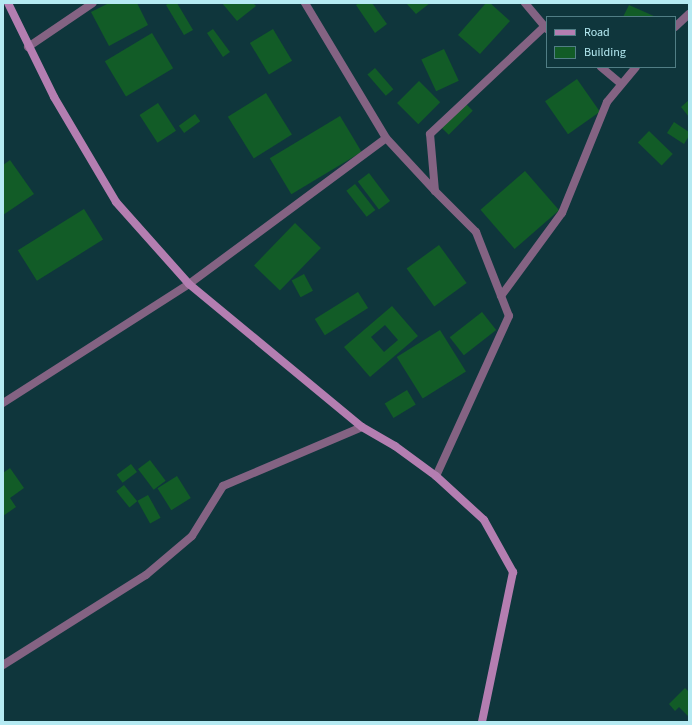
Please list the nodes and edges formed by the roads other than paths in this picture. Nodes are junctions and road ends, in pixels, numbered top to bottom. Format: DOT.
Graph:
graph roads {
  1 [pos="8,3"];
  2 [pos="93,3"];
  3 [pos="305,3"];
  4 [pos="525,3"];
  5 [pos="689,14"];
  6 [pos="676,26"];
  7 [pos="546,28"];
  8 [pos="28,47"];
  9 [pos="602,68"];
  10 [pos="635,68"];
  11 [pos="621,84"];
  12 [pos="386,138"];
  13 [pos="435,192"];
  14 [pos="189,284"];
  15 [pos="501,296"];
  16 [pos="3,403"];
  17 [pos="362,427"];
  18 [pos="436,476"];
  19 [pos="3,665"];
  20 [pos="482,722"];
  1 -- 8 [label="street"];
  2 -- 8 [label="street"];
  3 -- 12 [label="street"];
  4 -- 7 [label="street"];
  5 -- 6 [label="street"];
  7 -- 13 [label="street"];
  8 -- 14 [label="street"];
  9 -- 11 [label="street"];
  10 -- 11 [label="street"];
  11 -- 15 [label="street"];
  12 -- 13 [label="street"];
  12 -- 14 [label="street"];
  13 -- 15 [label="street"];
  14 -- 16 [label="street"];
  14 -- 17 [label="street"];
  15 -- 18 [label="street"];
  17 -- 18 [label="street"];
  17 -- 19 [label="street"];
  18 -- 20 [label="street"];
}
